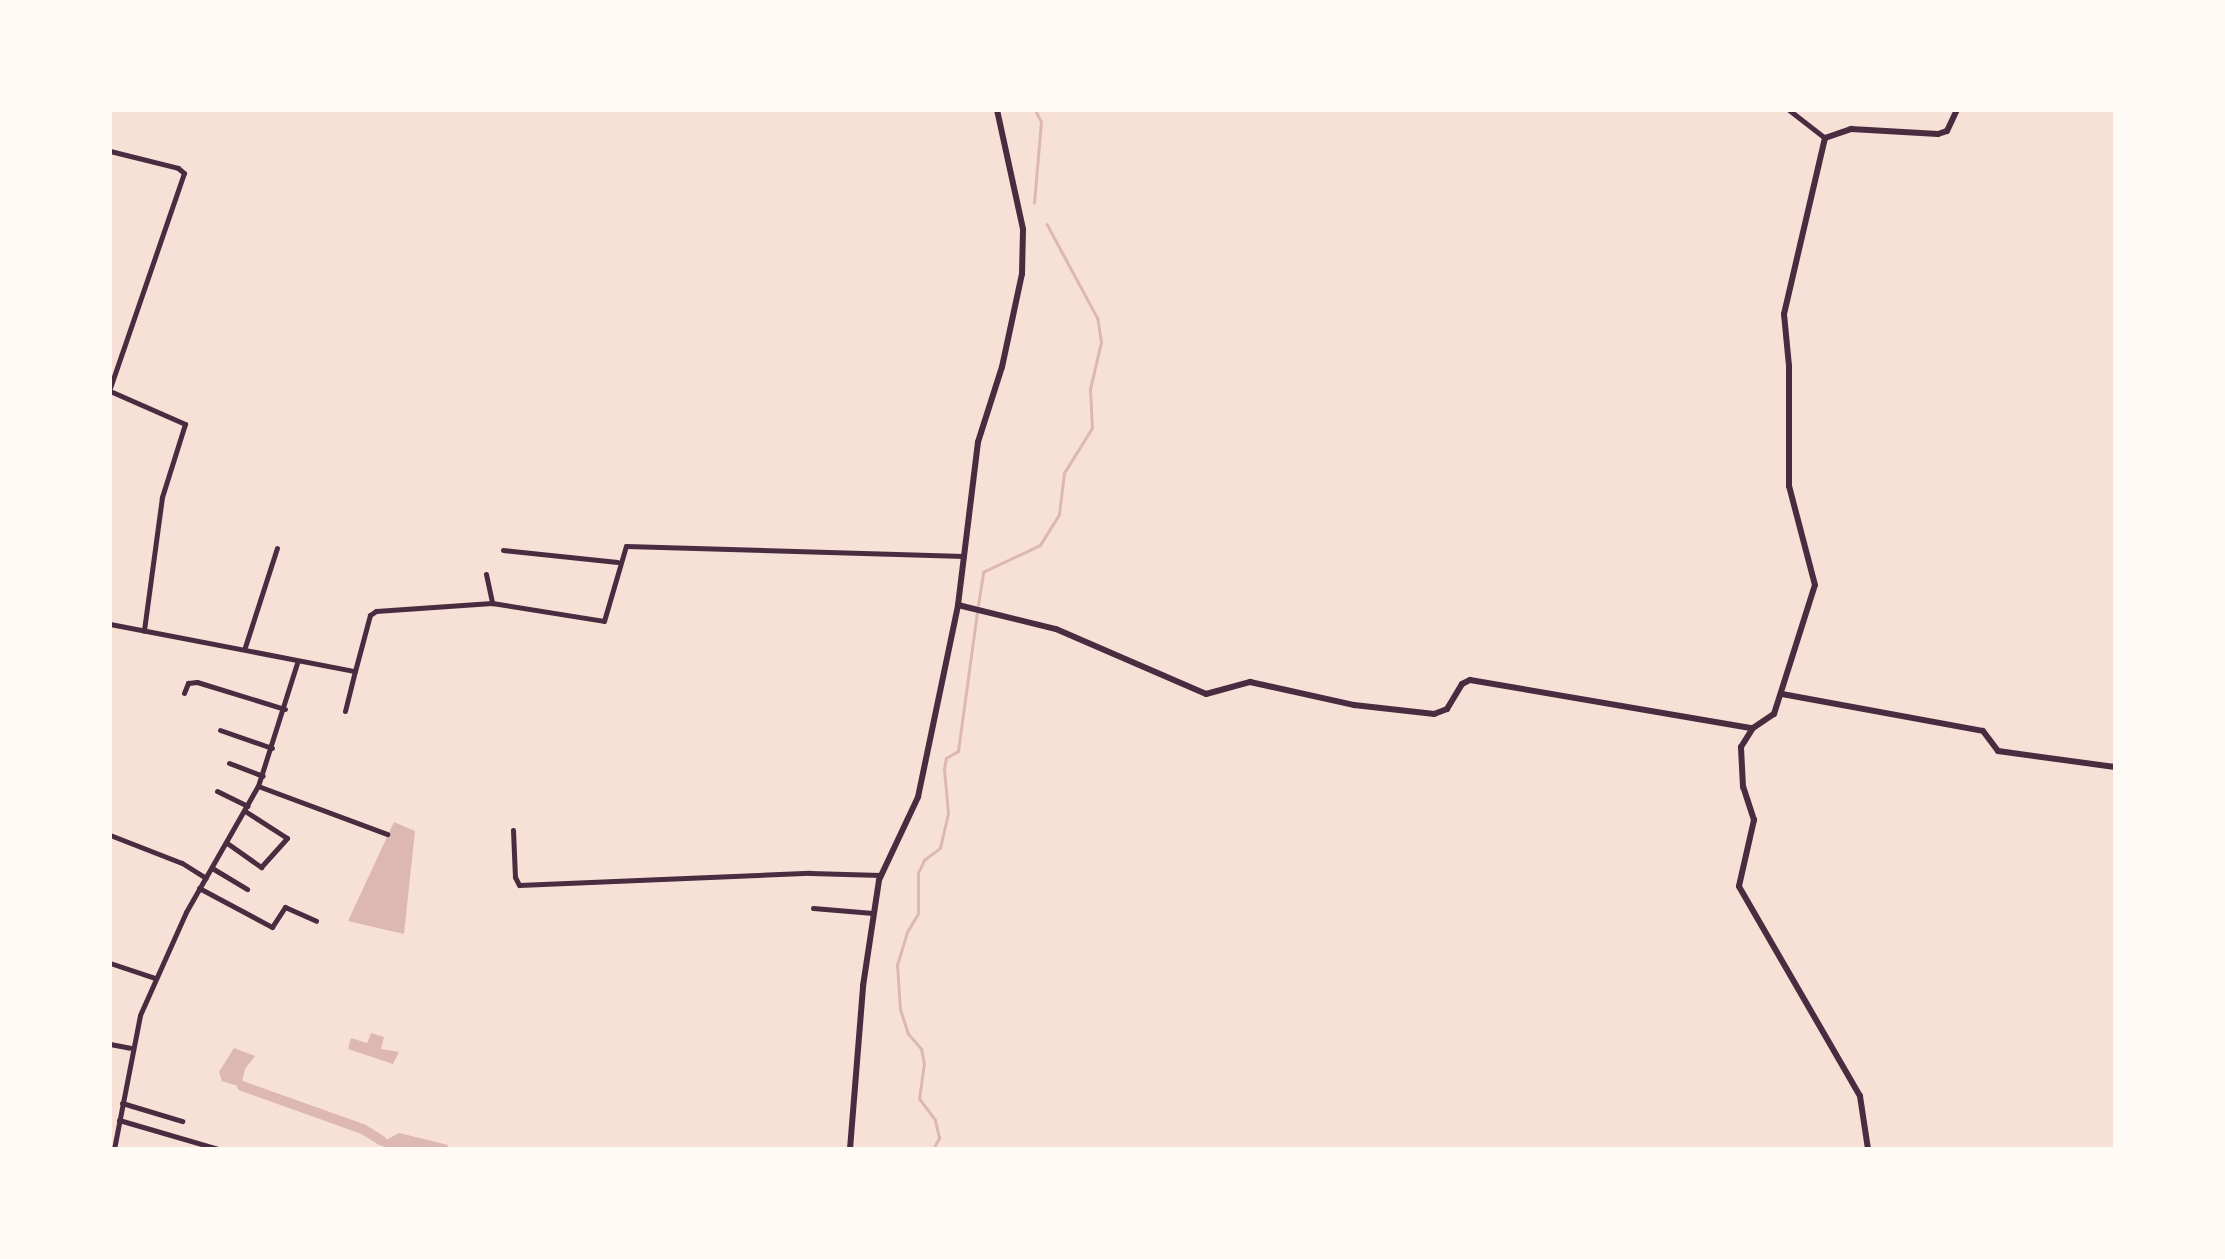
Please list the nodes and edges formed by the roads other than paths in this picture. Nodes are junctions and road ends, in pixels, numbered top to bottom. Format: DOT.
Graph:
graph roads {
  1 [pos="997,110"];
  2 [pos="1789,110"];
  3 [pos="1957,110"];
  4 [pos="1825,138"];
  5 [pos="110,151"];
  6 [pos="110,390"];
  7 [pos="277,548"];
  8 [pos="503,550"];
  9 [pos="965,556"];
  10 [pos="618,562"];
  11 [pos="486,574"];
  12 [pos="492,603"];
  13 [pos="958,605"];
  14 [pos="110,624"];
  15 [pos="144,631"];
  16 [pos="244,647"];
  17 [pos="298,663"];
  18 [pos="354,671"];
  19 [pos="184,692"];
  20 [pos="1782,694"];
  21 [pos="285,709"];
  22 [pos="345,712"];
  23 [pos="1754,728"];
  24 [pos="220,730"];
  25 [pos="272,748"];
  26 [pos="229,764"];
  27 [pos="2115,766"];
  28 [pos="263,776"];
  29 [pos="258,786"];
  30 [pos="217,791"];
  31 [pos="247,809"];
  32 [pos="513,830"];
  33 [pos="387,834"];
  34 [pos="110,835"];
  35 [pos="227,843"];
  36 [pos="212,868"];
  37 [pos="881,874"];
  38 [pos="206,878"];
  39 [pos="200,888"];
  40 [pos="248,889"];
  41 [pos="813,908"];
  42 [pos="872,913"];
  43 [pos="316,921"];
  44 [pos="110,963"];
  45 [pos="155,978"];
  46 [pos="110,1044"];
  47 [pos="130,1048"];
  48 [pos="122,1103"];
  49 [pos="182,1120"];
  50 [pos="115,1124"];
  51 [pos="114,1149"];
  52 [pos="218,1149"];
  53 [pos="850,1149"];
  54 [pos="1868,1149"];
  1 -- 9 [label="main road"];
  2 -- 4 [label="street"];
  3 -- 4 [label="main road"];
  4 -- 20 [label="main road"];
  5 -- 6 [label="street"];
  6 -- 15 [label="street"];
  7 -- 16 [label="street"];
  8 -- 10 [label="street"];
  9 -- 10 [label="street"];
  9 -- 13 [label="main road"];
  10 -- 12 [label="street"];
  11 -- 12 [label="street"];
  12 -- 18 [label="street"];
  13 -- 23 [label="main road"];
  13 -- 37 [label="main road"];
  14 -- 15 [label="street"];
  15 -- 16 [label="street"];
  16 -- 17 [label="street"];
  17 -- 18 [label="street"];
  17 -- 21 [label="street"];
  18 -- 22 [label="street"];
  19 -- 21 [label="street"];
  20 -- 23 [label="main road"];
  20 -- 27 [label="main road"];
  21 -- 25 [label="street"];
  23 -- 54 [label="main road"];
  24 -- 25 [label="street"];
  25 -- 28 [label="street"];
  26 -- 28 [label="street"];
  28 -- 29 [label="street"];
  29 -- 31 [label="street"];
  29 -- 33 [label="street"];
  30 -- 31 [label="street"];
  31 -- 35 [label="street"];
  31 -- 35 [label="street"];
  32 -- 37 [label="street"];
  34 -- 38 [label="street"];
  35 -- 36 [label="street"];
  36 -- 38 [label="street"];
  36 -- 40 [label="street"];
  37 -- 42 [label="main road"];
  38 -- 39 [label="street"];
  39 -- 43 [label="street"];
  39 -- 45 [label="street"];
  41 -- 42 [label="street"];
  42 -- 53 [label="main road"];
  44 -- 45 [label="street"];
  45 -- 47 [label="street"];
  46 -- 47 [label="street"];
  47 -- 48 [label="street"];
  48 -- 49 [label="street"];
  48 -- 50 [label="street"];
  50 -- 51 [label="street"];
  50 -- 52 [label="street"];
}
